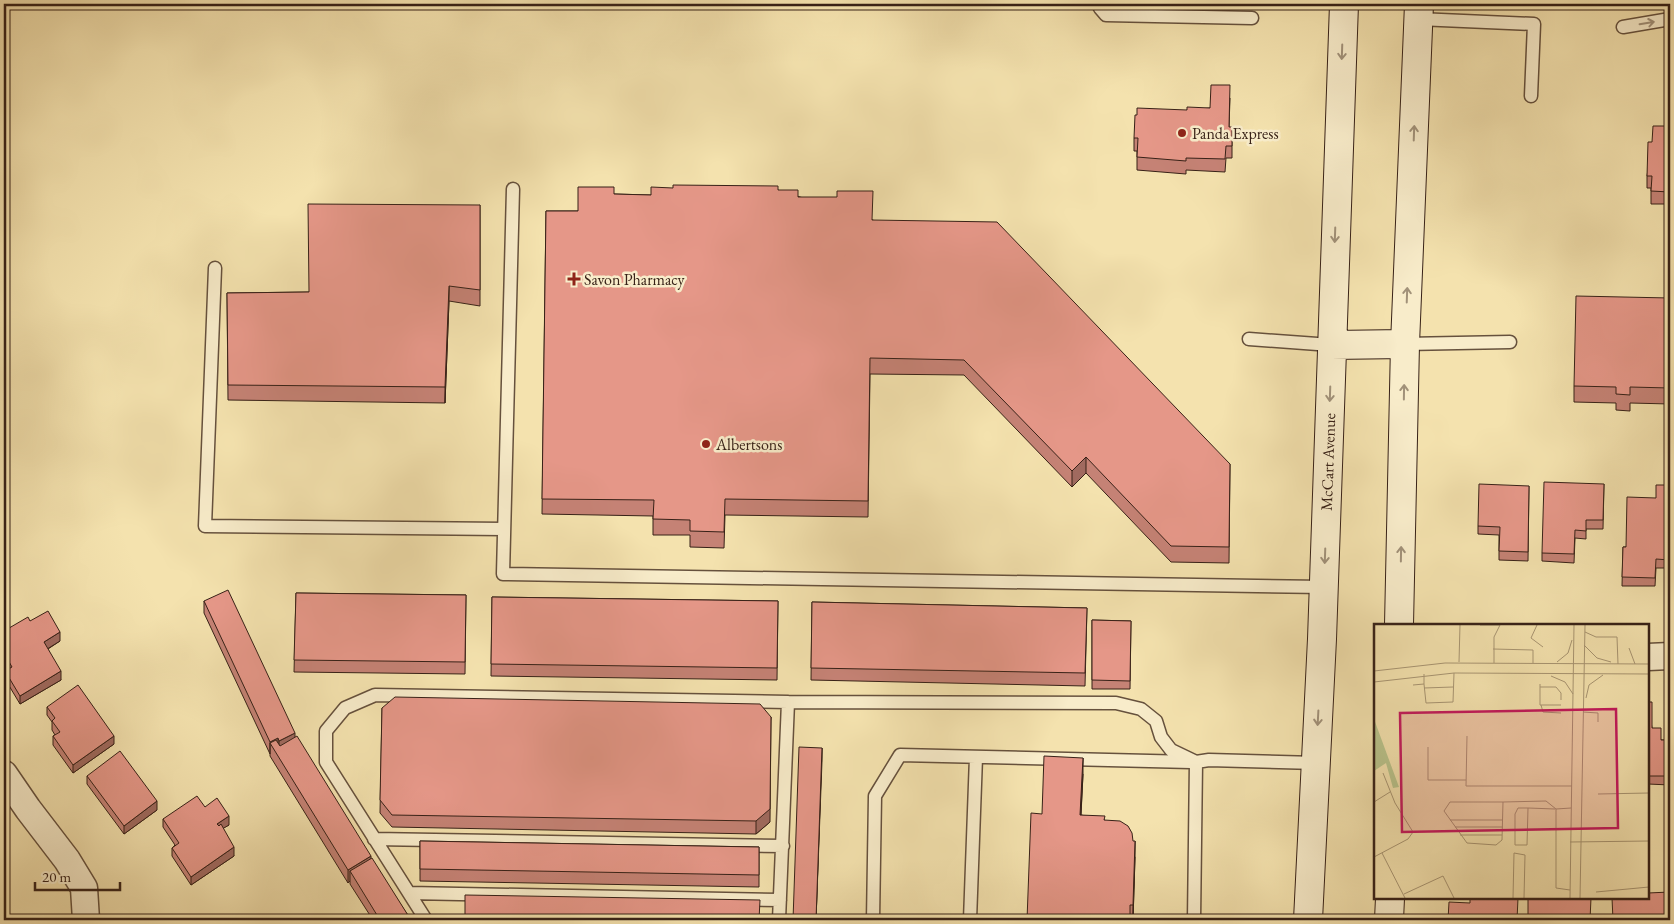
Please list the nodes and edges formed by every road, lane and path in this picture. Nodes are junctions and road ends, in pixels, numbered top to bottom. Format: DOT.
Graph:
graph roads {
  1 [pos="1098,4"];
  2 [pos="1344,4"];
  3 [pos="1419,9"];
  4 [pos="1252,18"];
  5 [pos="1670,19"];
  6 [pos="1623,27"];
  7 [pos="1531,96"];
  8 [pos="513,189"];
  9 [pos="215,268"];
  10 [pos="1248,339"];
  11 [pos="1510,342"];
  12 [pos="1406,344"];
  13 [pos="1331,345"];
  14 [pos="504,529"];
  15 [pos="1324,587"];
  16 [pos="1399,624"];
  17 [pos="1670,656"];
  18 [pos="1649,657"];
  19 [pos="788,702"];
  20 [pos="976,757"];
  21 [pos="1196,762"];
  22 [pos="1316,763"];
  23 [pos="4,774"];
  24 [pos="374,838"];
  25 [pos="783,846"];
  26 [pos="409,893"];
  27 [pos="1390,899"];
  28 [pos="780,900"];
  29 [pos="86,920"];
  30 [pos="426,920"];
  31 [pos="779,920"];
  32 [pos="873,920"];
  33 [pos="970,920"];
  34 [pos="1194,920"];
  35 [pos="1308,920"];
  36 [pos="1389,920"];
  1 -- 4 [label="lane"];
  2 -- 13 [label="main road, McCart Avenue, one-way"];
  3 -- 7 [label="lane"];
  12 -- 3 [label="main road, one-way"];
  6 -- 5 [label="lane, one-way"];
  8 -- 14 [label="lane"];
  9 -- 14 [label="lane"];
  10 -- 13 [label="lane"];
  11 -- 12 [label="lane"];
  12 -- 13 [label="main road"];
  16 -- 12 [label="main road, one-way"];
  13 -- 15 [label="main road, McCart Avenue, one-way"];
  14 -- 15 [label="lane"];
  15 -- 22 [label="main road, McCart Avenue, one-way"];
  17 -- 18 [label="street"];
  19 -- 21 [label="lane"];
  19 -- 24 [label="lane"];
  19 -- 25 [label="lane"];
  20 -- 21 [label="lane"];
  20 -- 32 [label="lane"];
  20 -- 33 [label="lane"];
  21 -- 22 [label="lane"];
  21 -- 34 [label="lane"];
  22 -- 35 [label="main road, McCart Avenue"];
  23 -- 29 [label="street"];
  24 -- 25 [label="lane"];
  24 -- 26 [label="lane"];
  25 -- 28 [label="lane"];
  26 -- 28 [label="lane"];
  26 -- 30 [label="lane"];
  27 -- 36 [label="main road"];
  28 -- 31 [label="lane"];
}
